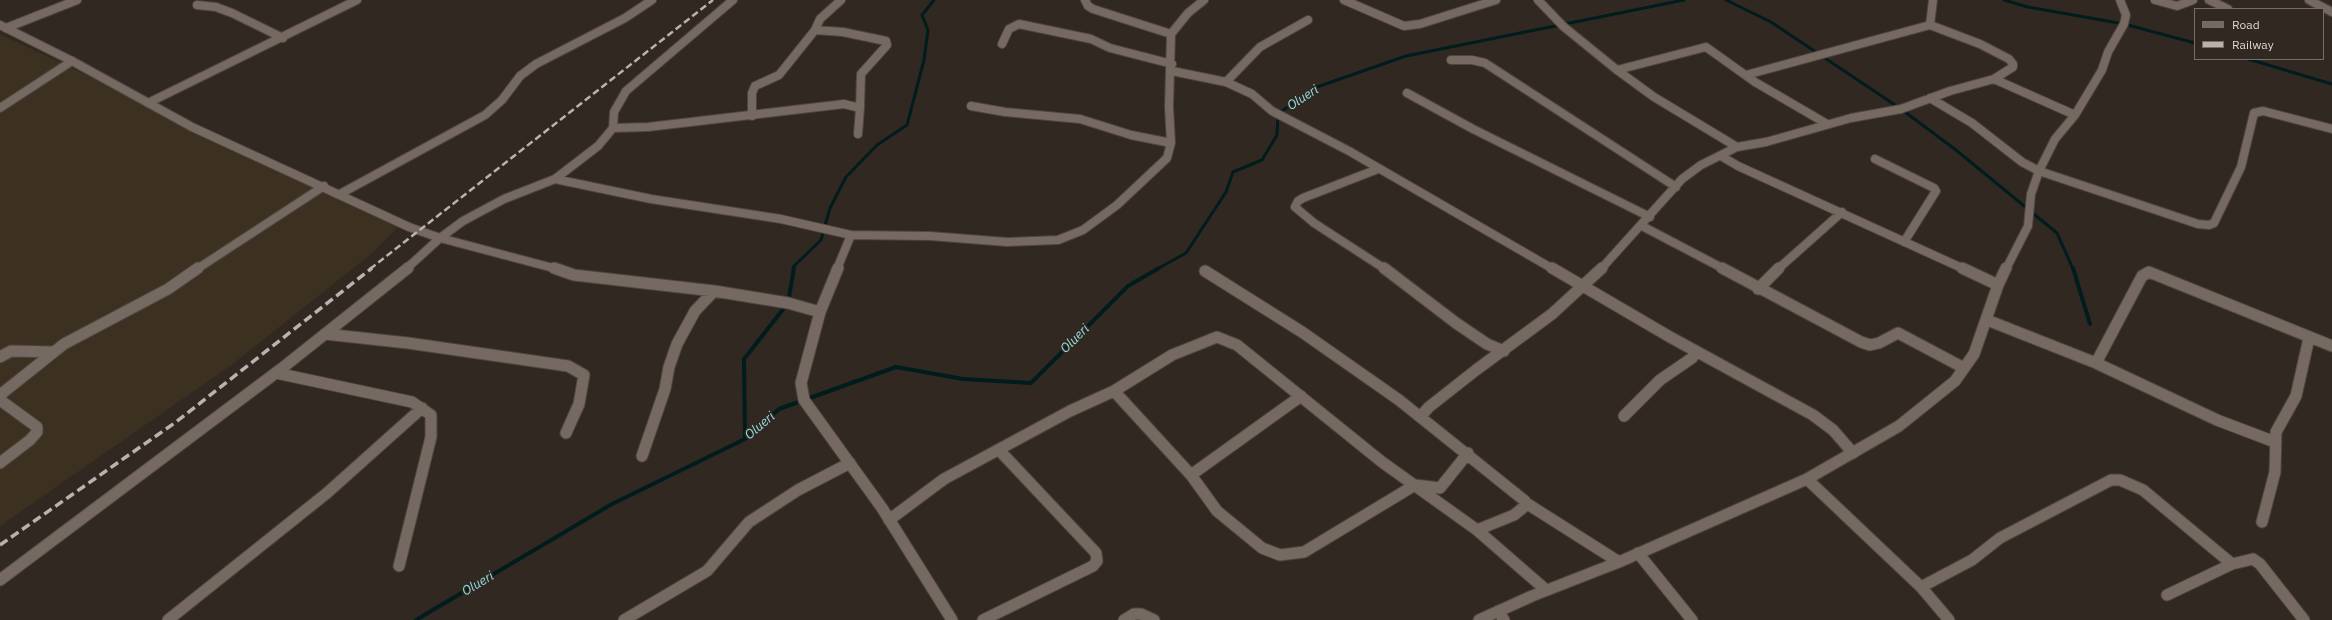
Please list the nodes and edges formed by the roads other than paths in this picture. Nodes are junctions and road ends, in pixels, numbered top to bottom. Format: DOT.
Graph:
graph roads {
  1 [pos="77,0"];
  2 [pos="357,0"];
  3 [pos="652,0"];
  4 [pos="733,0"];
  5 [pos="841,0"];
  6 [pos="1086,0"];
  7 [pos="1204,0"];
  8 [pos="1344,0"];
  9 [pos="1496,0"];
  10 [pos="1538,0"];
  11 [pos="1933,0"];
  12 [pos="2120,0"];
  13 [pos="2155,0"];
  14 [pos="2194,0"];
  15 [pos="2209,0"];
  16 [pos="2309,0"];
  17 [pos="196,5"];
  18 [pos="2226,8"];
  19 [pos="2330,9"];
  20 [pos="1308,20"];
  21 [pos="1930,25"];
  22 [pos="3,27"];
  23 [pos="815,30"];
  24 [pos="1172,34"];
  25 [pos="283,38"];
  26 [pos="1002,44"];
  27 [pos="1451,60"];
  28 [pos="72,61"];
  29 [pos="1172,68"];
  30 [pos="1617,70"];
  31 [pos="1746,74"];
  32 [pos="1994,79"];
  33 [pos="1226,82"];
  34 [pos="1407,93"];
  35 [pos="1930,98"];
  36 [pos="148,103"];
  37 [pos="971,106"];
  38 [pos="0,108"];
  39 [pos="860,108"];
  40 [pos="2075,115"];
  41 [pos="752,116"];
  42 [pos="1827,124"];
  43 [pos="613,128"];
  44 [pos="2332,129"];
  45 [pos="858,134"];
  46 [pos="1171,143"];
  47 [pos="1737,147"];
  48 [pos="1721,156"];
  49 [pos="1874,159"];
  50 [pos="1378,169"];
  51 [pos="2039,171"];
  52 [pos="555,179"];
  53 [pos="324,186"];
  54 [pos="1676,187"];
  55 [pos="340,194"];
  56 [pos="1842,212"];
  57 [pos="1650,217"];
  58 [pos="1642,226"];
  59 [pos="851,236"];
  60 [pos="440,238"];
  61 [pos="1904,242"];
  62 [pos="1205,271"];
  63 [pos="1998,285"];
  64 [pos="1582,286"];
  65 [pos="1758,289"];
  66 [pos="714,291"];
  67 [pos="820,312"];
  68 [pos="1987,320"];
  69 [pos="325,334"];
  70 [pos="2309,338"];
  71 [pos="2332,346"];
  72 [pos="1504,351"];
  73 [pos="1696,351"];
  74 [pos="54,352"];
  75 [pos="0,357"];
  76 [pos="2096,363"];
  77 [pos="1964,368"];
  78 [pos="276,372"];
  79 [pos="1114,391"];
  80 [pos="0,395"];
  81 [pos="1301,396"];
  82 [pos="0,400"];
  83 [pos="422,408"];
  84 [pos="1624,416"];
  85 [pos="1420,417"];
  86 [pos="566,434"];
  87 [pos="2275,442"];
  88 [pos="999,450"];
  89 [pos="1468,453"];
  90 [pos="1853,453"];
  91 [pos="642,456"];
  92 [pos="0,463"];
  93 [pos="850,463"];
  94 [pos="1191,475"];
  95 [pos="1807,479"];
  96 [pos="1415,485"];
  97 [pos="1526,503"];
  98 [pos="889,520"];
  99 [pos="2262,522"];
  100 [pos="1477,530"];
  101 [pos="1638,553"];
  102 [pos="1619,562"];
  103 [pos="2232,564"];
  104 [pos="399,566"];
  105 [pos="0,580"];
  106 [pos="1921,587"];
  107 [pos="1546,590"];
  108 [pos="2167,595"];
  109 [pos="1501,616"];
  110 [pos="168,620"];
  111 [pos="624,620"];
  112 [pos="952,620"];
  113 [pos="983,620"];
  114 [pos="1124,620"];
  115 [pos="1154,620"];
  116 [pos="1479,620"];
  117 [pos="1692,620"];
  118 [pos="1949,620"];
  119 [pos="2304,620"];
  1 -- 22 [label="street"];
  2 -- 25 [label="street"];
  3 -- 55 [label="street"];
  4 -- 43 [label="street"];
  5 -- 23 [label="street"];
  6 -- 24 [label="street"];
  7 -- 24 [label="street"];
  8 -- 9 [label="street"];
  10 -- 30 [label="street"];
  11 -- 21 [label="street"];
  12 -- 40 [label="street"];
  13 -- 14 [label="street"];
  15 -- 18 [label="street"];
  16 -- 19 [label="street"];
  17 -- 25 [label="street"];
  20 -- 33 [label="street"];
  21 -- 31 [label="street"];
  21 -- 32 [label="street"];
  22 -- 28 [label="street"];
  23 -- 39 [label="street"];
  23 -- 41 [label="street"];
  24 -- 29 [label="street"];
  25 -- 36 [label="street"];
  26 -- 29 [label="street"];
  27 -- 54 [label="street"];
  28 -- 36 [label="street"];
  28 -- 38 [label="street"];
  29 -- 33 [label="street"];
  29 -- 46 [label="street"];
  30 -- 31 [label="street"];
  30 -- 47 [label="street"];
  31 -- 42 [label="street"];
  32 -- 35 [label="street"];
  32 -- 40 [label="street"];
  33 -- 50 [label="street"];
  34 -- 57 [label="street"];
  35 -- 42 [label="street"];
  35 -- 51 [label="street"];
  36 -- 53 [label="street"];
  37 -- 46 [label="street"];
  39 -- 41 [label="street"];
  39 -- 45 [label="street"];
  40 -- 51 [label="street"];
  41 -- 43 [label="street"];
  42 -- 47 [label="street"];
  43 -- 52 [label="street"];
  44 -- 51 [label="street"];
  46 -- 59 [label="street"];
  47 -- 48 [label="street"];
  48 -- 54 [label="street"];
  48 -- 56 [label="street"];
  49 -- 61 [label="street"];
  50 -- 64 [label="street"];
  50 -- 72 [label="street"];
  51 -- 63 [label="street"];
  52 -- 59 [label="street"];
  52 -- 60 [label="street"];
  53 -- 55 [label="street"];
  53 -- 74 [label="street"];
  54 -- 57 [label="street"];
  55 -- 60 [label="street"];
  56 -- 61 [label="street"];
  56 -- 65 [label="street"];
  57 -- 58 [label="street"];
  58 -- 64 [label="street"];
  58 -- 65 [label="street"];
  59 -- 67 [label="street"];
  60 -- 66 [label="street"];
  60 -- 69 [label="street"];
  61 -- 63 [label="street"];
  62 -- 85 [label="street"];
  63 -- 68 [label="street"];
  64 -- 72 [label="street"];
  64 -- 73 [label="street"];
  65 -- 77 [label="street"];
  66 -- 67 [label="street"];
  66 -- 91 [label="street"];
  67 -- 93 [label="street"];
  68 -- 76 [label="street"];
  68 -- 77 [label="street"];
  69 -- 78 [label="street"];
  69 -- 86 [label="street"];
  70 -- 71 [label="street"];
  70 -- 76 [label="street"];
  70 -- 87 [label="street"];
  72 -- 85 [label="street"];
  73 -- 84 [label="street"];
  73 -- 90 [label="street"];
  74 -- 75 [label="street"];
  74 -- 80 [label="street"];
  76 -- 87 [label="street"];
  77 -- 90 [label="street"];
  78 -- 83 [label="street"];
  78 -- 105 [label="street"];
  79 -- 81 [label="street"];
  79 -- 88 [label="street"];
  79 -- 94 [label="street"];
  81 -- 94 [label="street"];
  81 -- 96 [label="street"];
  82 -- 92 [label="street"];
  83 -- 104 [label="street"];
  83 -- 110 [label="street"];
  85 -- 89 [label="street"];
  87 -- 99 [label="street"];
  88 -- 98 [label="street"];
  88 -- 113 [label="street"];
  89 -- 96 [label="street"];
  89 -- 97 [label="street"];
  90 -- 95 [label="street"];
  93 -- 98 [label="street"];
  93 -- 111 [label="street"];
  94 -- 96 [label="street"];
  95 -- 101 [label="street"];
  95 -- 106 [label="street"];
  96 -- 100 [label="street"];
  97 -- 100 [label="street"];
  97 -- 102 [label="street"];
  98 -- 112 [label="street"];
  100 -- 107 [label="street"];
  101 -- 102 [label="street"];
  101 -- 117 [label="street"];
  102 -- 107 [label="street"];
  103 -- 106 [label="street"];
  103 -- 108 [label="street"];
  103 -- 119 [label="street"];
  106 -- 118 [label="street"];
  107 -- 109 [label="street"];
  109 -- 116 [label="street"];
  114 -- 115 [label="street"];
}
